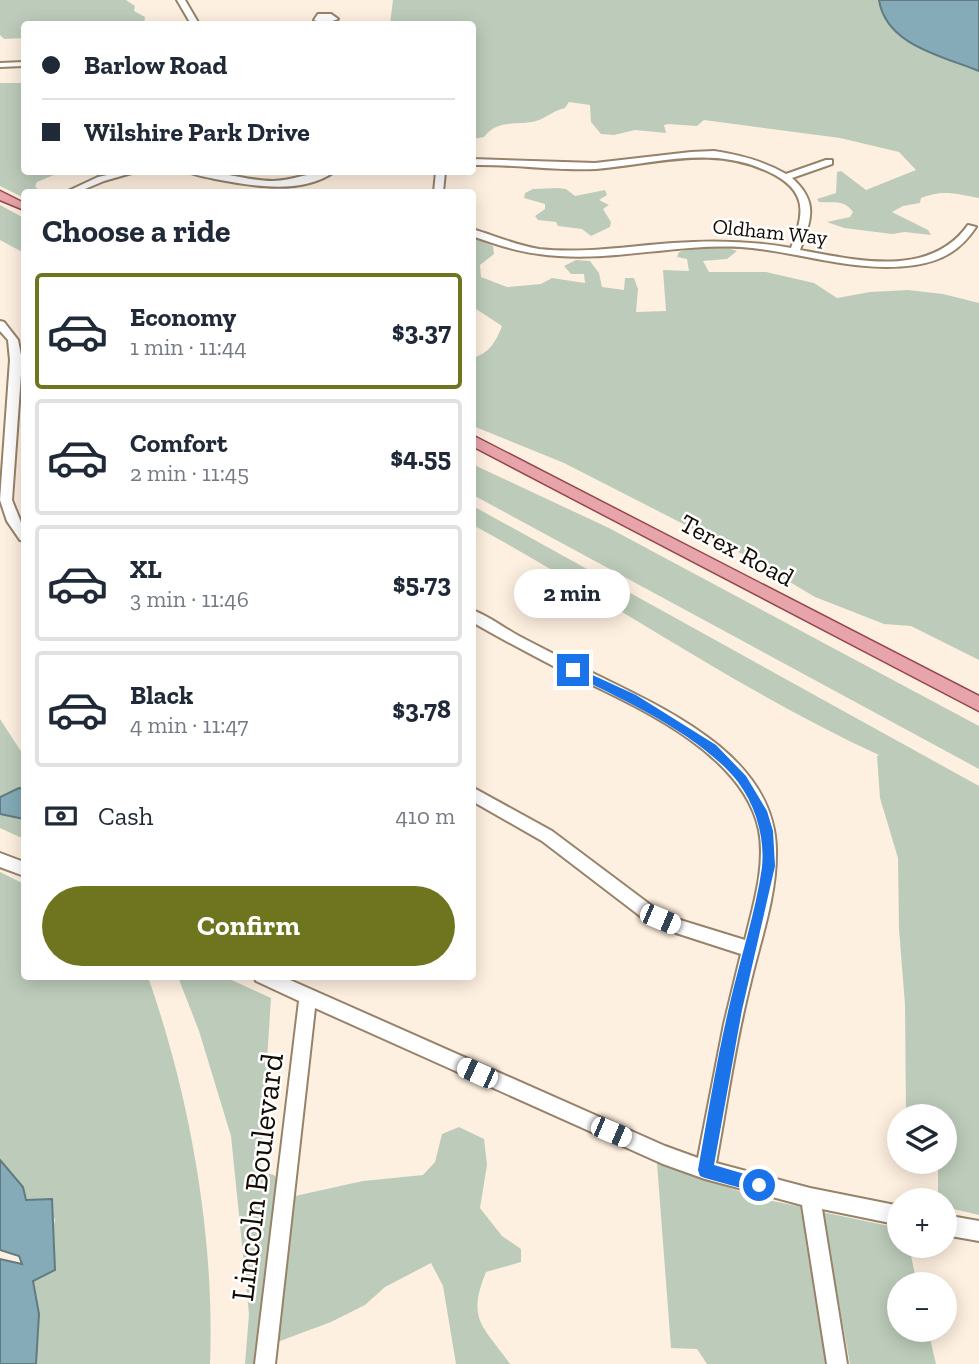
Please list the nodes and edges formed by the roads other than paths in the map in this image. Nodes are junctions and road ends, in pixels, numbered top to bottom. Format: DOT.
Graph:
graph roads {
  1 [pos="181,0"];
  2 [pos="193,21"];
  3 [pos="21,64"];
  4 [pos="0,65"];
  5 [pos="476,162"];
  6 [pos="829,162"];
  7 [pos="118,175"];
  8 [pos="202,175"];
  9 [pos="319,175"];
  10 [pos="785,178"];
  11 [pos="78,189"];
  12 [pos="0,195"];
  13 [pos="21,206"];
  14 [pos="971,227"];
  15 [pos="476,233"];
  16 [pos="795,251"];
  17 [pos="0,324"];
  18 [pos="21,400"];
  19 [pos="11,405"];
  20 [pos="21,407"];
  21 [pos="476,442"];
  22 [pos="21,533"];
  23 [pos="476,617"];
  24 [pos="979,704"];
  25 [pos="476,795"];
  26 [pos="0,860"];
  27 [pos="21,868"];
  28 [pos="749,949"];
  29 [pos="270,980"];
  30 [pos="308,998"];
  31 [pos="705,1170"];
  32 [pos="811,1199"];
  33 [pos="887,1214"];
  34 [pos="957,1227"];
  35 [pos="979,1231"];
  36 [pos="265,1364"];
  37 [pos="837,1364"];
  1 -- 2 [label="street"];
  3 -- 4 [label="street"];
  5 -- 10 [label="street"];
  6 -- 10 [label="street"];
  7 -- 11 [label="street"];
  8 -- 9 [label="street"];
  10 -- 16 [label="street"];
  12 -- 13 [label="main road"];
  14 -- 16 [label="street, Oldham Way"];
  15 -- 16 [label="street, Oldham Way"];
  17 -- 19 [label="street"];
  18 -- 19 [label="street"];
  19 -- 20 [label="street"];
  19 -- 22 [label="street"];
  21 -- 24 [label="main road, Terex Road"];
  23 -- 28 [label="street"];
  25 -- 28 [label="street"];
  26 -- 27 [label="street"];
  28 -- 31 [label="street"];
  29 -- 30 [label="street"];
  30 -- 31 [label="street"];
  30 -- 36 [label="street, Lincoln Boulevard"];
  31 -- 32 [label="street"];
  32 -- 33 [label="street"];
  32 -- 37 [label="street"];
  34 -- 35 [label="street"];
}
